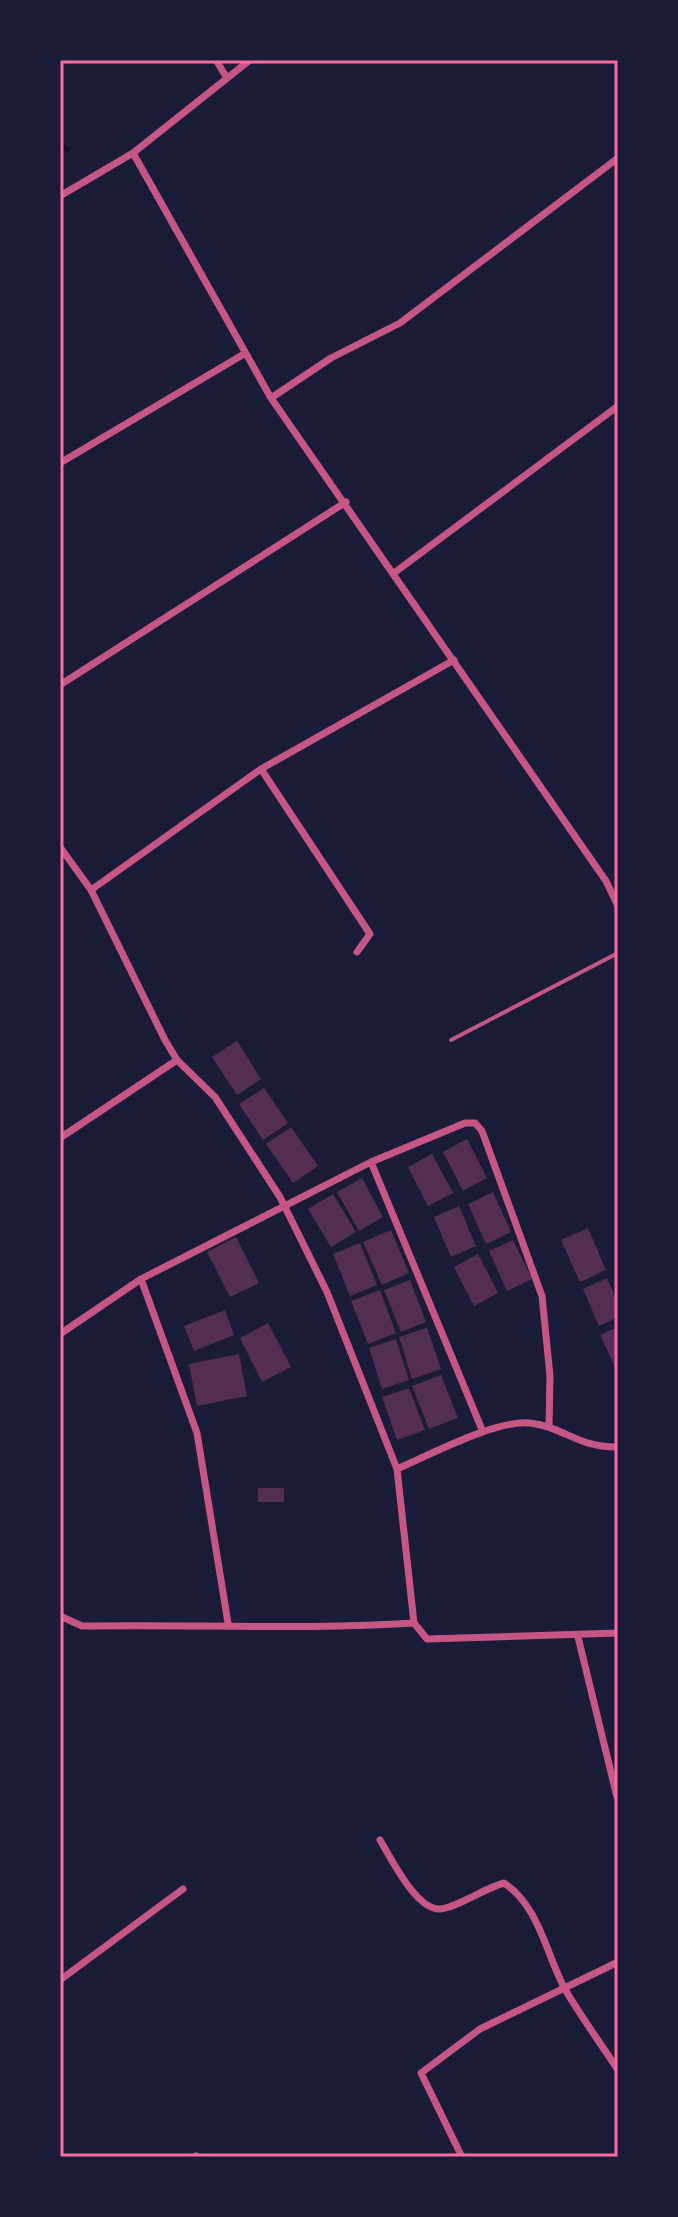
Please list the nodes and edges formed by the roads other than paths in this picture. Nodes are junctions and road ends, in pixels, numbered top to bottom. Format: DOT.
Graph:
graph roads {
  1 [pos="216,60"];
  2 [pos="250,60"];
  3 [pos="227,78"];
  4 [pos="133,153"];
  5 [pos="618,158"];
  6 [pos="60,196"];
  7 [pos="244,354"];
  8 [pos="271,398"];
  9 [pos="618,406"];
  10 [pos="60,463"];
  11 [pos="346,502"];
  12 [pos="394,573"];
  13 [pos="454,660"];
  14 [pos="60,685"];
  15 [pos="261,769"];
  16 [pos="60,847"];
  17 [pos="91,890"];
  18 [pos="618,906"];
  19 [pos="357,952"];
  20 [pos="618,953"];
  21 [pos="451,1040"];
  22 [pos="177,1060"];
  23 [pos="60,1138"];
  24 [pos="371,1162"];
  25 [pos="286,1207"];
  26 [pos="141,1279"];
  27 [pos="60,1334"];
  28 [pos="549,1427"];
  29 [pos="483,1432"];
  30 [pos="618,1447"];
  31 [pos="397,1469"];
  32 [pos="60,1616"];
  33 [pos="228,1623"];
  34 [pos="414,1623"];
  35 [pos="618,1633"];
  36 [pos="578,1637"];
  37 [pos="617,1797"];
  38 [pos="380,1840"];
  39 [pos="183,1889"];
  40 [pos="618,1962"];
  41 [pos="60,1980"];
  42 [pos="565,1988"];
  43 [pos="618,2070"];
  44 [pos="462,2157"];
  1 -- 3 [label="street"];
  2 -- 3 [label="street"];
  3 -- 4 [label="street"];
  4 -- 6 [label="street"];
  4 -- 7 [label="street"];
  5 -- 8 [label="street"];
  7 -- 8 [label="street"];
  7 -- 10 [label="street"];
  8 -- 11 [label="street"];
  9 -- 12 [label="street"];
  11 -- 12 [label="street"];
  11 -- 14 [label="street"];
  12 -- 13 [label="street"];
  13 -- 15 [label="street"];
  13 -- 18 [label="street"];
  15 -- 17 [label="street"];
  15 -- 19 [label="street"];
  16 -- 17 [label="street"];
  17 -- 22 [label="street"];
  20 -- 21 [label="lane"];
  22 -- 23 [label="street"];
  22 -- 25 [label="street"];
  24 -- 25 [label="street"];
  24 -- 28 [label="street"];
  24 -- 29 [label="street"];
  25 -- 26 [label="street"];
  25 -- 31 [label="street"];
  26 -- 27 [label="street"];
  26 -- 33 [label="street"];
  28 -- 29 [label="street"];
  28 -- 30 [label="street"];
  29 -- 31 [label="street"];
  31 -- 34 [label="street"];
  32 -- 33 [label="street"];
  33 -- 34 [label="street"];
  34 -- 36 [label="street"];
  35 -- 36 [label="street"];
  36 -- 37 [label="street"];
  38 -- 42 [label="street"];
  39 -- 41 [label="street"];
  40 -- 42 [label="street"];
  42 -- 43 [label="street"];
  42 -- 44 [label="street"];
}
